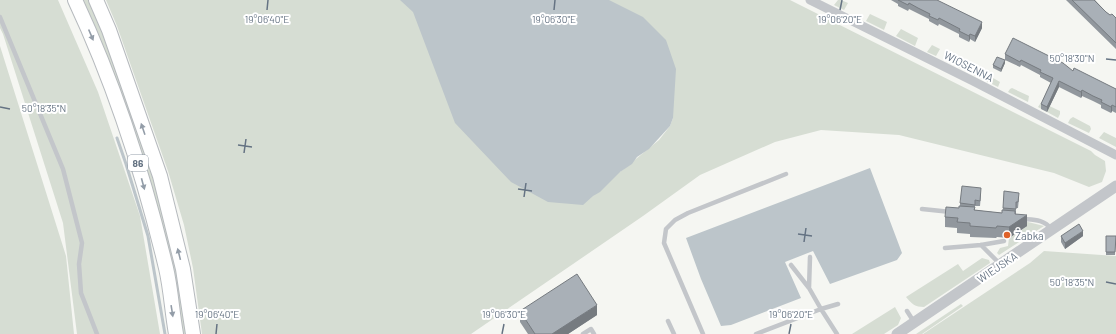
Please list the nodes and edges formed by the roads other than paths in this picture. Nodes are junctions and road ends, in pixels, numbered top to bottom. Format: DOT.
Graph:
graph roads {
  1 [pos="75,0"];
  2 [pos="96,0"];
  3 [pos="810,0"];
  4 [pos="0,17"];
  5 [pos="1116,155"];
  6 [pos="786,174"];
  7 [pos="1116,186"];
  8 [pos="922,209"];
  9 [pos="960,213"];
  10 [pos="1013,218"];
  11 [pos="1051,230"];
  12 [pos="1004,241"];
  13 [pos="981,245"];
  14 [pos="945,248"];
  15 [pos="810,257"];
  16 [pos="1000,264"];
  17 [pos="791,265"];
  18 [pos="809,288"];
  19 [pos="838,304"];
  20 [pos="821,309"];
  21 [pos="907,311"];
  22 [pos="668,321"];
  23 [pos="914,322"];
  24 [pos="97,334"];
  25 [pos="176,334"];
  26 [pos="193,334"];
  27 [pos="583,334"];
  28 [pos="594,334"];
  29 [pos="674,334"];
  30 [pos="703,334"];
  31 [pos="756,334"];
  32 [pos="837,334"];
  33 [pos="897,334"];
  1 -- 25 [label="main road, 86, one-way"];
  26 -- 2 [label="main road, 86, one-way"];
  3 -- 5 [label="street, WIOSENNA"];
  4 -- 24 [label="lane"];
  6 -- 30 [label="lane"];
  7 -- 11 [label="street, WIEJSKA"];
  8 -- 9 [label="lane"];
  10 -- 11 [label="lane"];
  11 -- 16 [label="street, WIEJSKA"];
  12 -- 13 [label="lane"];
  13 -- 14 [label="lane"];
  13 -- 16 [label="lane"];
  15 -- 18 [label="lane"];
  16 -- 23 [label="street, WIEJSKA"];
  17 -- 18 [label="lane"];
  18 -- 20 [label="lane"];
  19 -- 20 [label="lane"];
  20 -- 31 [label="lane"];
  20 -- 32 [label="lane"];
  21 -- 23 [label="lane"];
  22 -- 29 [label="lane"];
  23 -- 33 [label="street, WIEJSKA"];
  27 -- 28 [label="lane"];
}
